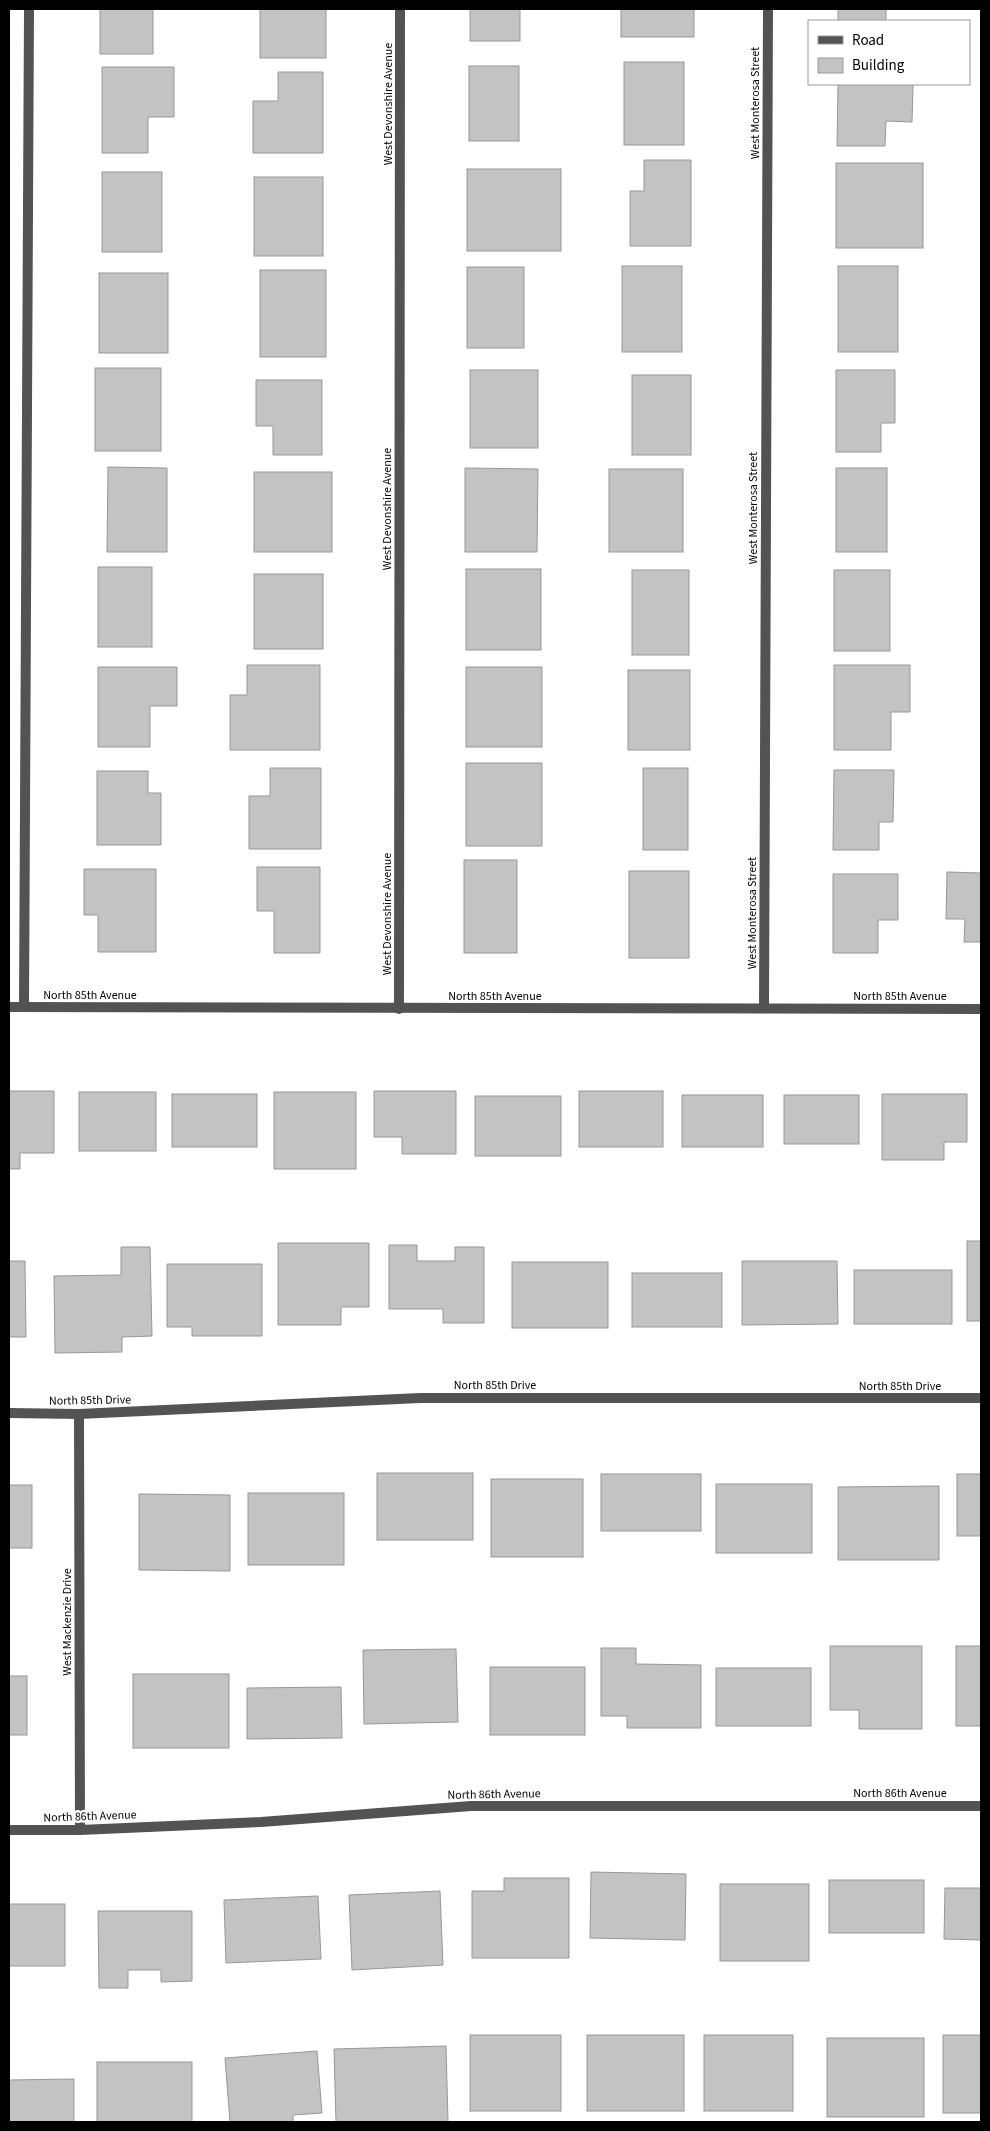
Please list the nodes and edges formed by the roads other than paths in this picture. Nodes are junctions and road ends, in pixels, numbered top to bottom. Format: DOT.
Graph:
graph roads {
  1 [pos="29,9"];
  2 [pos="400,9"];
  3 [pos="768,9"];
  4 [pos="9,1007"];
  5 [pos="24,1007"];
  6 [pos="764,1008"];
  7 [pos="400,1009"];
  8 [pos="981,1009"];
  9 [pos="981,1398"];
  10 [pos="9,1413"];
  11 [pos="78,1414"];
  12 [pos="981,1806"];
  13 [pos="9,1830"];
  14 [pos="80,1830"];
  1 -- 5 [label="street"];
  2 -- 7 [label="street, West Devonshire Avenue"];
  3 -- 6 [label="street, West Monterosa Street"];
  4 -- 5 [label="street, North 85th Avenue"];
  5 -- 7 [label="street, North 85th Avenue"];
  6 -- 7 [label="street, North 85th Avenue"];
  6 -- 8 [label="street, North 85th Avenue"];
  9 -- 11 [label="street, North 85th Drive"];
  10 -- 11 [label="street, North 85th Drive"];
  11 -- 14 [label="street, West Mackenzie Drive"];
  12 -- 14 [label="street, North 86th Avenue"];
  13 -- 14 [label="street, North 86th Avenue"];
}
